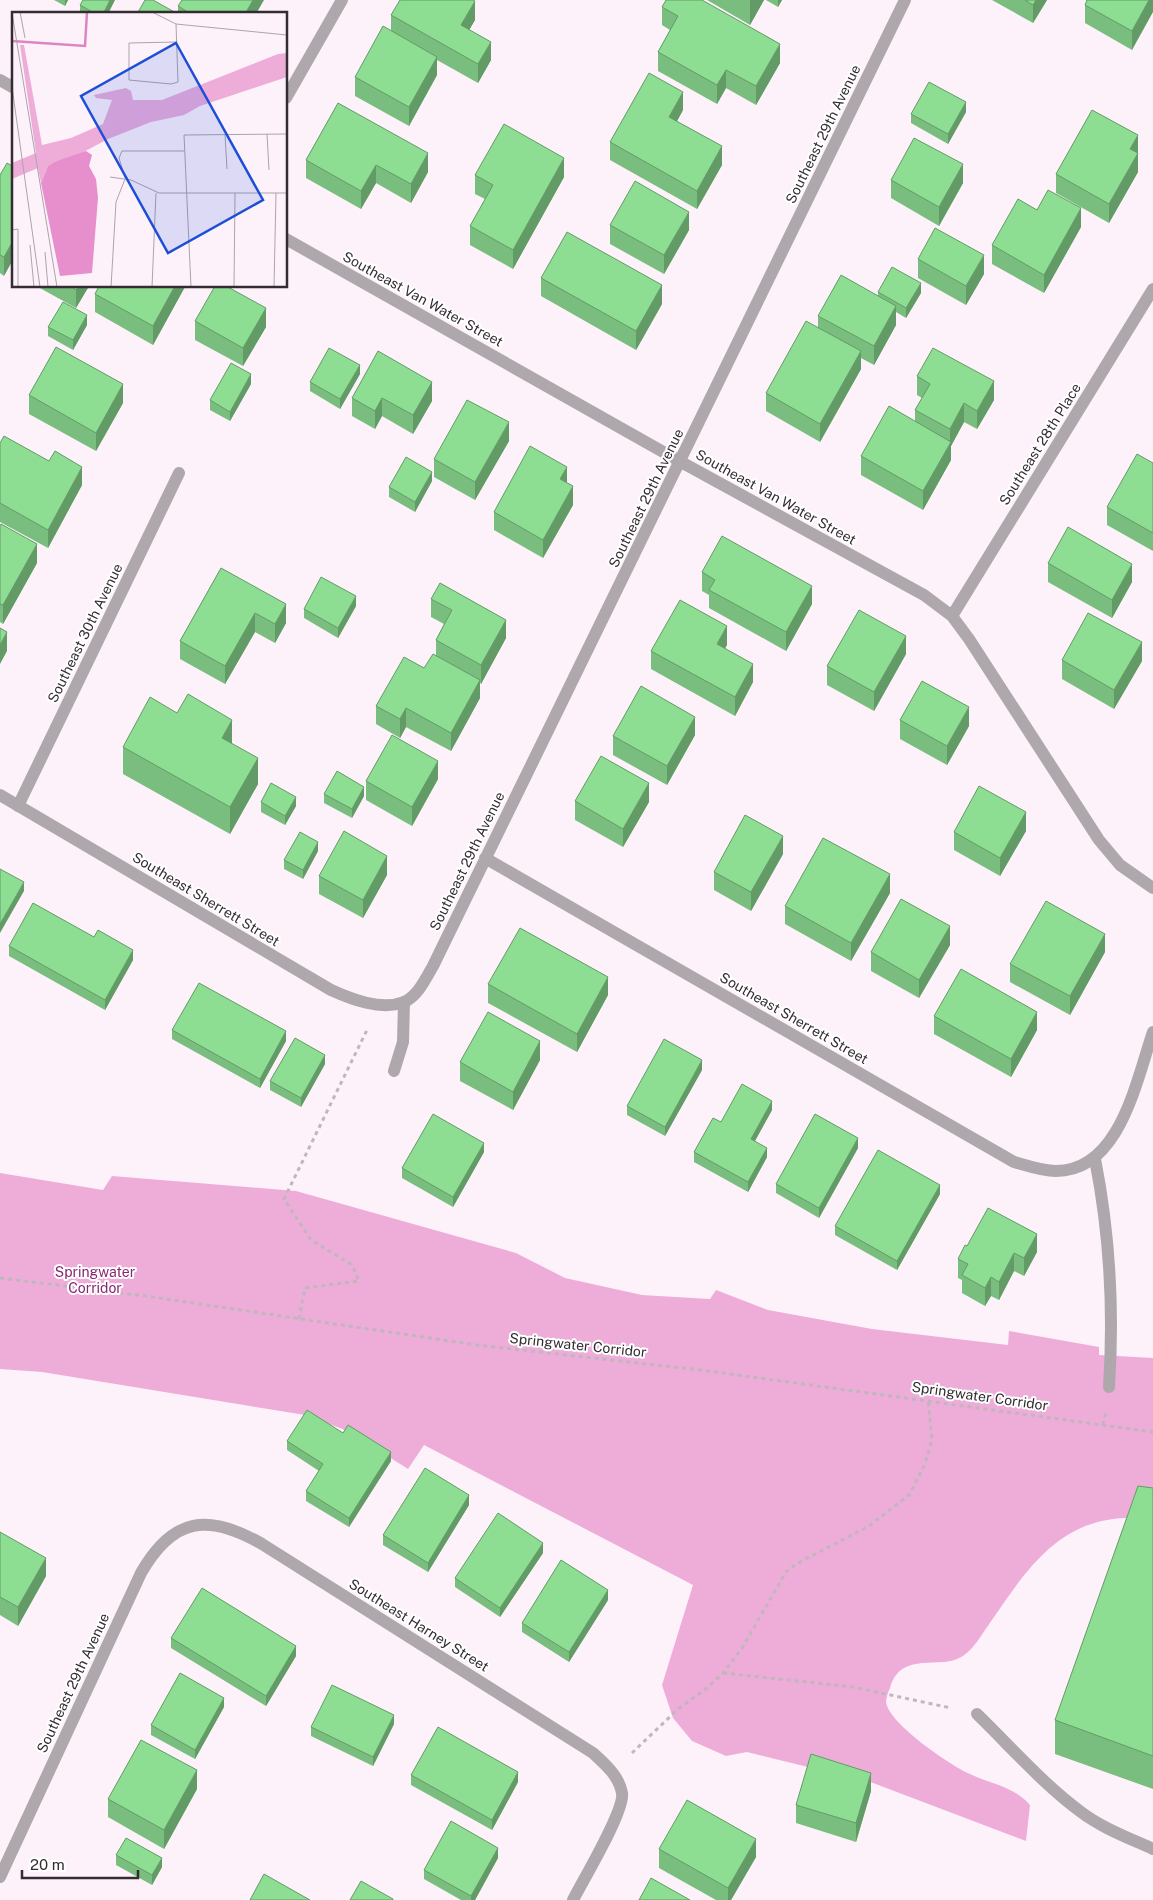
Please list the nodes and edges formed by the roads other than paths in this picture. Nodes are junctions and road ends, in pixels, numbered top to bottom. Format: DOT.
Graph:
graph roads {
  1 [pos="342,0"];
  2 [pos="905,0"];
  3 [pos="0,80"];
  4 [pos="12,87"];
  5 [pos="288,94"];
  6 [pos="288,240"];
  7 [pos="1153,289"];
  8 [pos="681,462"];
  9 [pos="179,473"];
  10 [pos="952,616"];
  11 [pos="0,796"];
  12 [pos="18,806"];
  13 [pos="485,858"];
  14 [pos="1153,888"];
  15 [pos="404,1002"];
  16 [pos="1153,1032"];
  17 [pos="394,1071"];
  18 [pos="1095,1159"];
  19 [pos="1109,1387"];
  20 [pos="198,1524"];
  21 [pos="977,1714"];
  22 [pos="1153,1849"];
  23 [pos="0,1877"];
  24 [pos="573,1900"];
  1 -- 5 [label="street"];
  2 -- 8 [label="street, Southeast 29th Avenue"];
  3 -- 4 [label="street"];
  6 -- 8 [label="street, Southeast Van Water Street"];
  7 -- 10 [label="street, Southeast 28th Place"];
  8 -- 10 [label="street, Southeast Van Water Street"];
  8 -- 13 [label="street, Southeast 29th Avenue"];
  9 -- 12 [label="street, Southeast 30th Avenue"];
  10 -- 14 [label="street, Southeast Van Water Street"];
  11 -- 12 [label="street, Southeast Sherrett Street"];
  12 -- 15 [label="street, Southeast Sherrett Street"];
  13 -- 15 [label="street, Southeast 29th Avenue"];
  13 -- 18 [label="street, Southeast Sherrett Street"];
  15 -- 17 [label="street"];
  16 -- 18 [label="street"];
  18 -- 19 [label="street"];
  20 -- 23 [label="street, Southeast 29th Avenue"];
  20 -- 24 [label="street, Southeast Harney Street"];
  21 -- 22 [label="street"];
}
